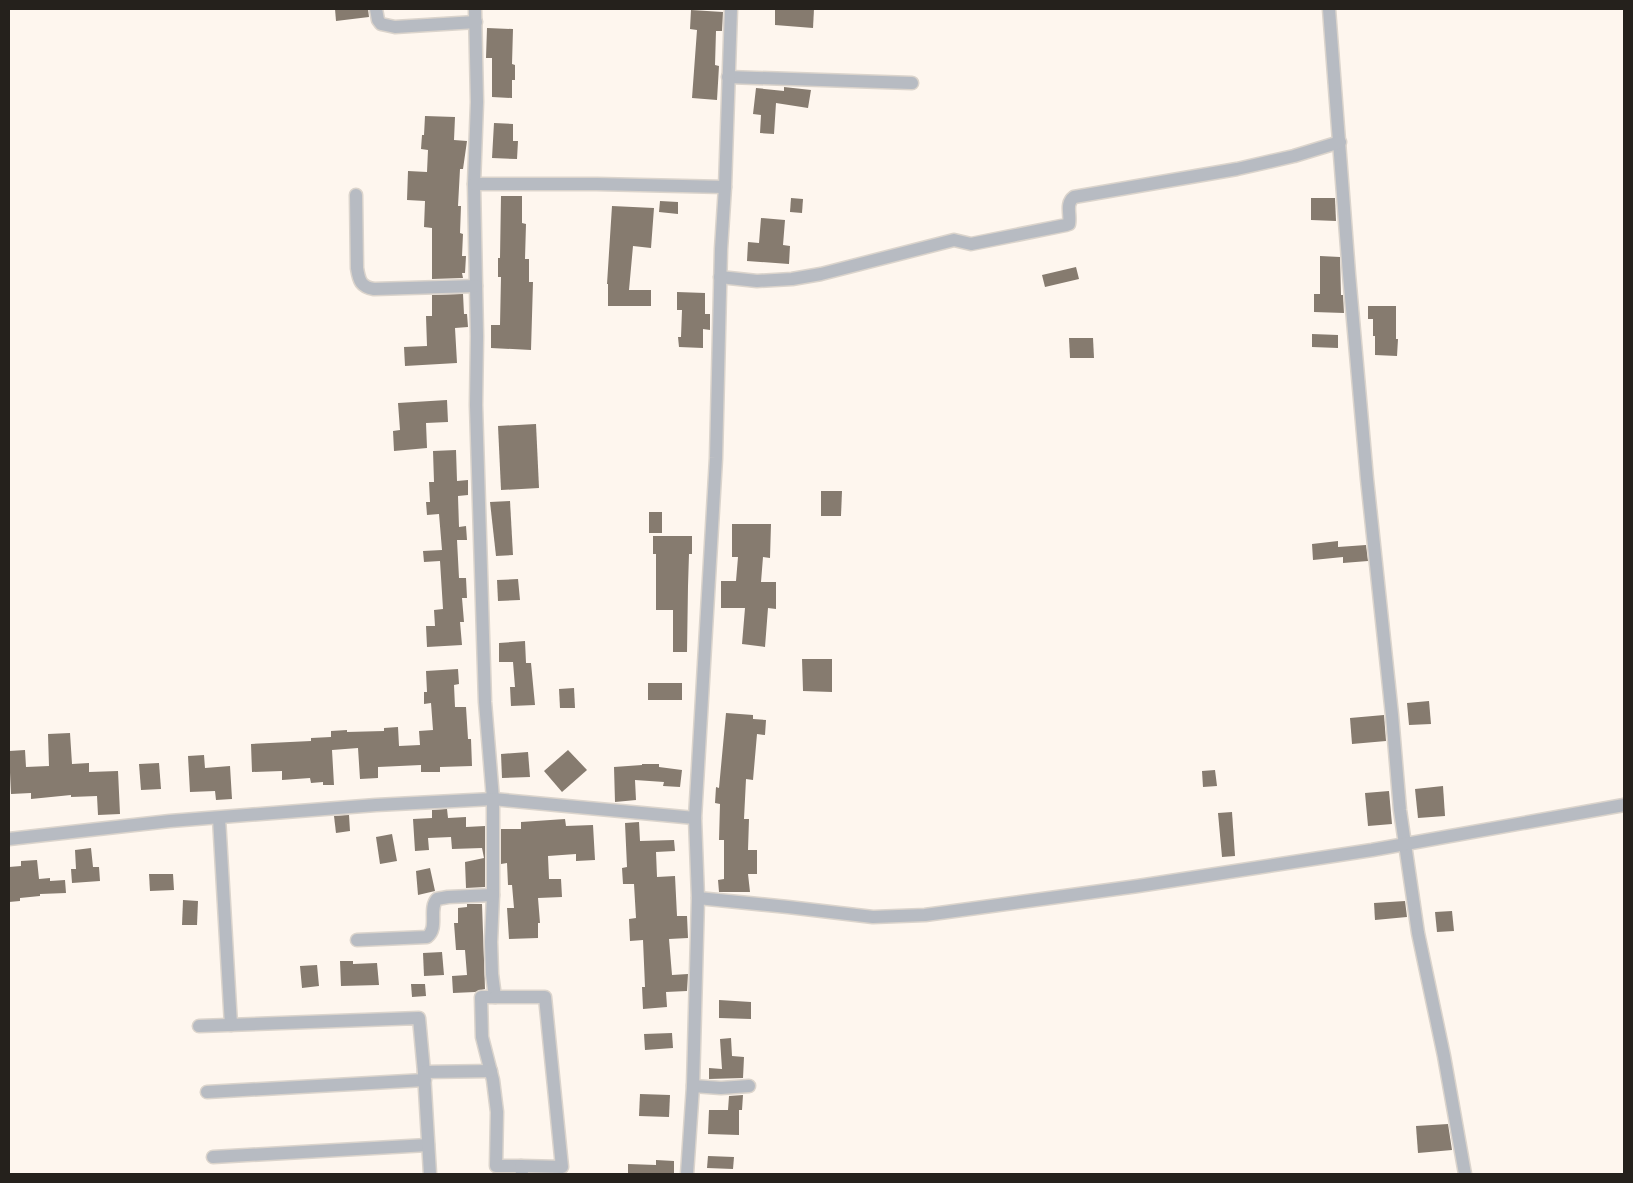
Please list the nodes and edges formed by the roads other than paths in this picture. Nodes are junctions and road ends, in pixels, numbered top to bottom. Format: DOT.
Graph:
graph roads {
  1 [pos="376,9"];
  2 [pos="475,9"];
  3 [pos="731,9"];
  4 [pos="1329,9"];
  5 [pos="476,22"];
  6 [pos="728,78"];
  7 [pos="912,83"];
  8 [pos="1340,142"];
  9 [pos="474,184"];
  10 [pos="725,187"];
  11 [pos="356,195"];
  12 [pos="720,277"];
  13 [pos="476,286"];
  14 [pos="493,799"];
  15 [pos="1624,804"];
  16 [pos="219,818"];
  17 [pos="695,818"];
  18 [pos="9,840"];
  19 [pos="1404,844"];
  20 [pos="493,895"];
  21 [pos="698,898"];
  22 [pos="358,940"];
  23 [pos="495,997"];
  24 [pos="231,1025"];
  25 [pos="199,1026"];
  26 [pos="491,1071"];
  27 [pos="425,1076"];
  28 [pos="693,1086"];
  29 [pos="749,1086"];
  30 [pos="207,1092"];
  31 [pos="428,1145"];
  32 [pos="213,1157"];
  33 [pos="522,1170"];
  34 [pos="430,1174"];
  35 [pos="687,1174"];
  36 [pos="1465,1174"];
  1 -- 5 [label="street"];
  2 -- 5 [label="street"];
  3 -- 6 [label="street"];
  4 -- 8 [label="street"];
  5 -- 9 [label="street"];
  6 -- 7 [label="street"];
  6 -- 10 [label="street"];
  8 -- 12 [label="street"];
  8 -- 19 [label="street"];
  9 -- 10 [label="street"];
  9 -- 13 [label="street"];
  10 -- 12 [label="street"];
  11 -- 13 [label="street"];
  12 -- 17 [label="street"];
  13 -- 14 [label="street"];
  14 -- 16 [label="street"];
  14 -- 17 [label="street"];
  14 -- 20 [label="street"];
  15 -- 19 [label="street"];
  16 -- 18 [label="street"];
  16 -- 24 [label="street"];
  17 -- 21 [label="street"];
  19 -- 21 [label="street"];
  19 -- 36 [label="street"];
  20 -- 22 [label="street"];
  20 -- 23 [label="street"];
  21 -- 28 [label="street"];
  23 -- 26 [label="street"];
  23 -- 33 [label="street"];
  24 -- 25 [label="street"];
  24 -- 27 [label="street"];
  26 -- 27 [label="street"];
  26 -- 33 [label="street"];
  27 -- 30 [label="street"];
  27 -- 31 [label="street"];
  28 -- 29 [label="street"];
  28 -- 35 [label="street"];
  31 -- 32 [label="street"];
  31 -- 34 [label="street"];
}
